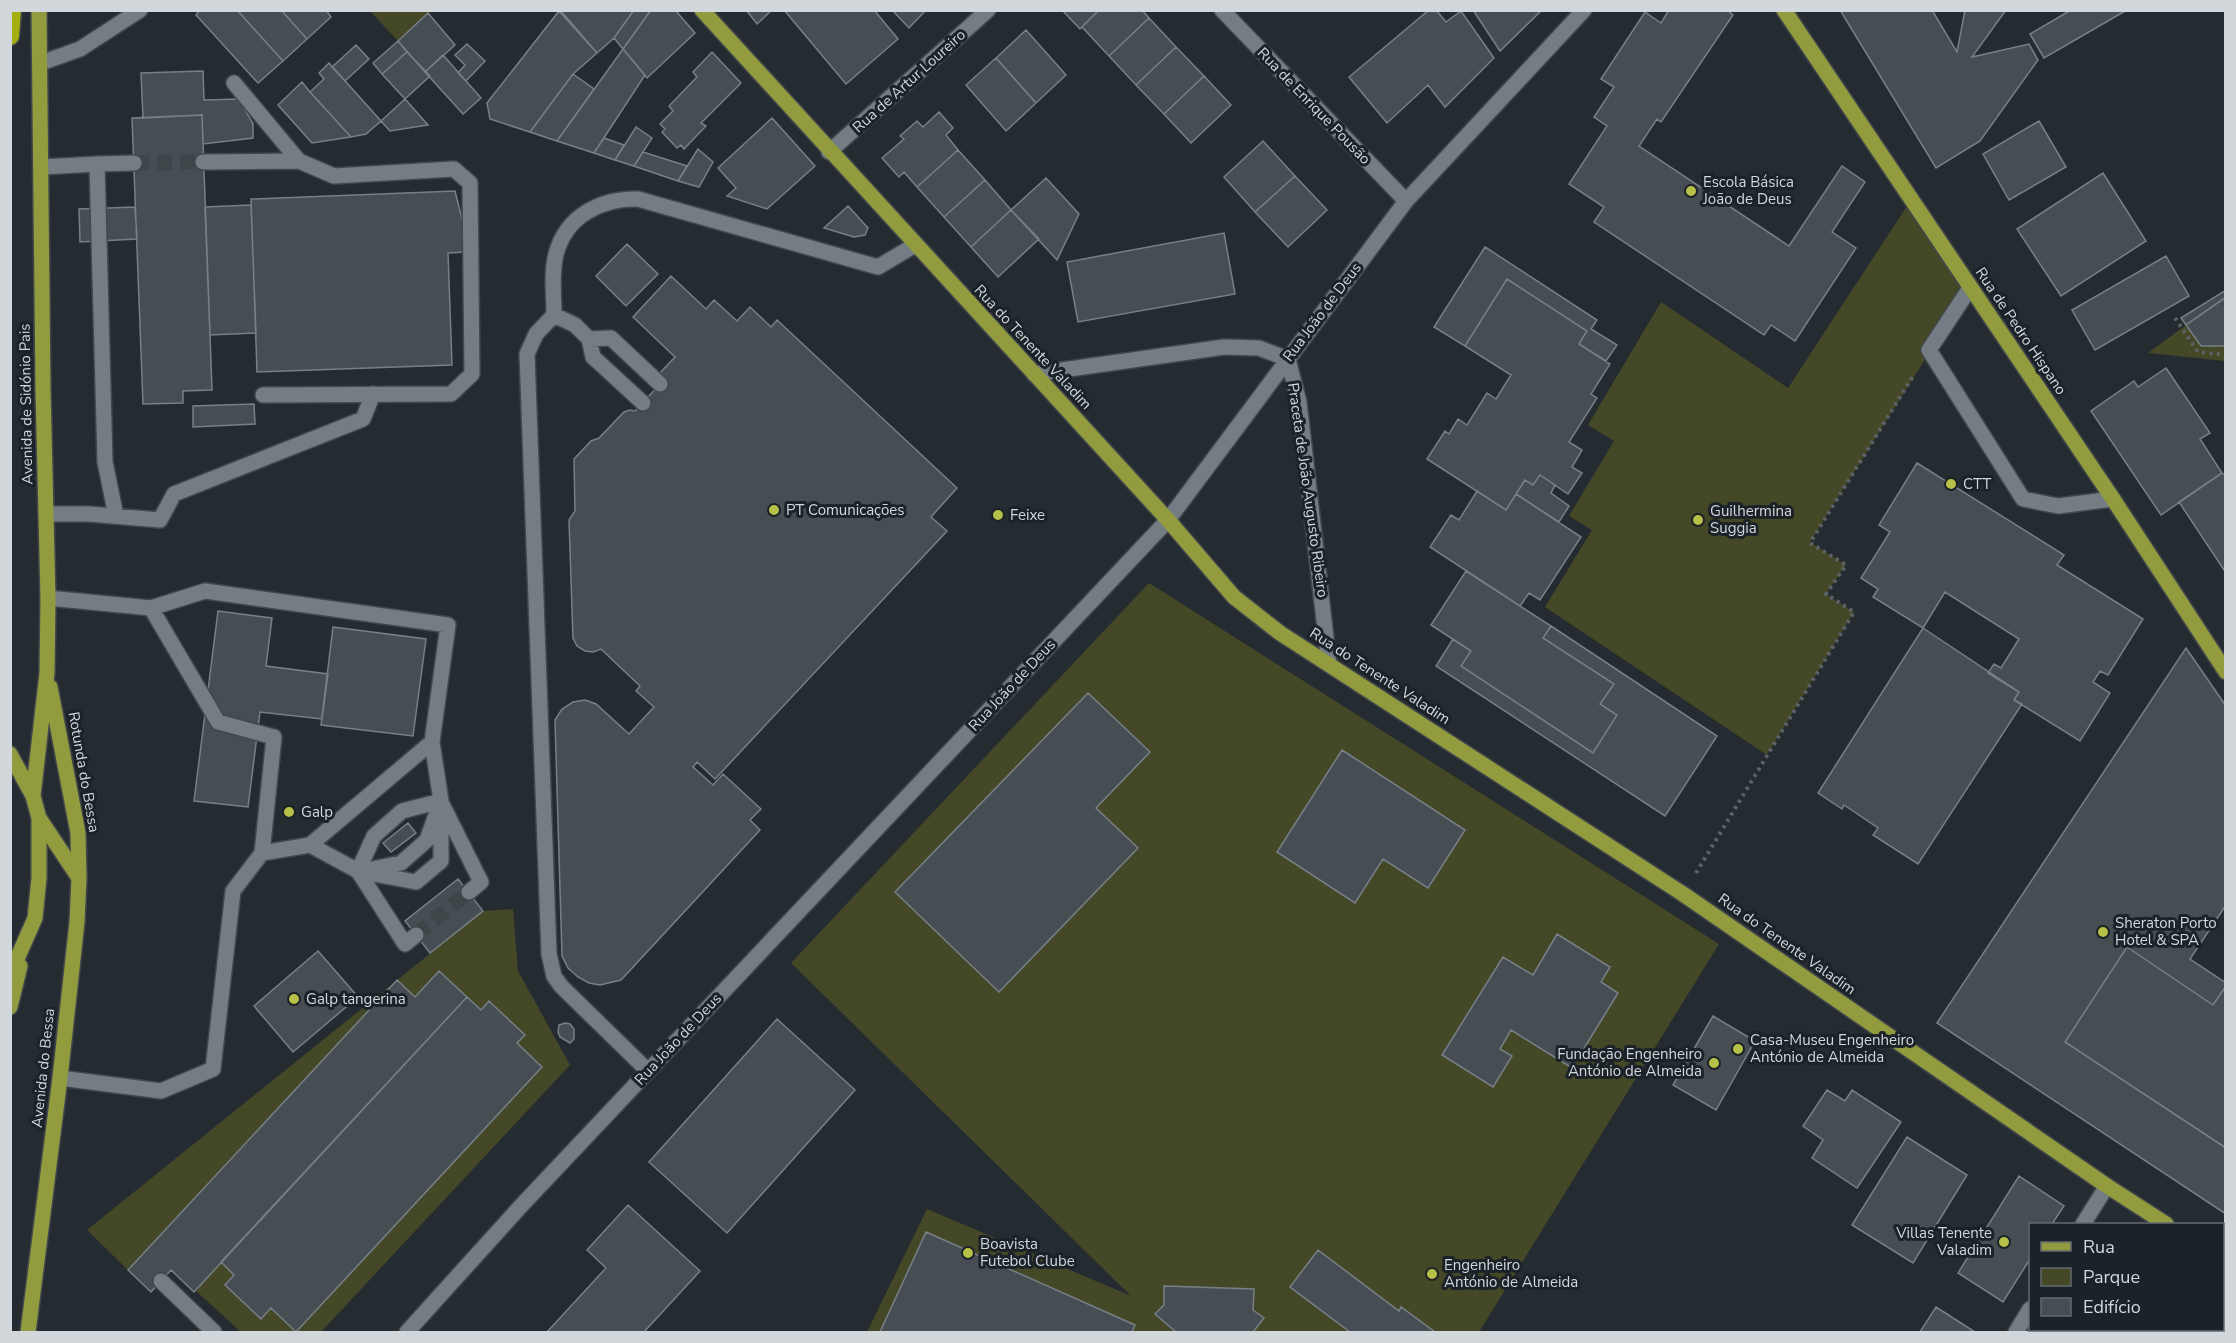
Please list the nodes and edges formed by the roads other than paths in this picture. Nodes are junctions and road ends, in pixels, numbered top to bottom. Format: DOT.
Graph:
graph roads {
  1 [pos="12,10"];
  2 [pos="39,10"];
  3 [pos="140,10"];
  4 [pos="702,10"];
  5 [pos="988,10"];
  6 [pos="1222,10"];
  7 [pos="1584,10"];
  8 [pos="1784,10"];
  9 [pos="10,36"];
  10 [pos="41,63"];
  11 [pos="234,83"];
  12 [pos="829,152"];
  13 [pos="299,161"];
  14 [pos="203,162"];
  15 [pos="134,163"];
  16 [pos="98,164"];
  17 [pos="41,167"];
  18 [pos="1406,201"];
  19 [pos="915,244"];
  20 [pos="1970,288"];
  21 [pos="554,315"];
  22 [pos="589,339"];
  23 [pos="1288,359"];
  24 [pos="1034,374"];
  25 [pos="660,384"];
  26 [pos="373,394"];
  27 [pos="263,395"];
  28 [pos="643,403"];
  29 [pos="2113,499"];
  30 [pos="47,514"];
  31 [pos="116,516"];
  32 [pos="1168,520"];
  33 [pos="48,598"];
  34 [pos="151,608"];
  35 [pos="1329,664"];
  36 [pos="2226,672"];
  37 [pos="47,673"];
  38 [pos="432,742"];
  39 [pos="10,754"];
  40 [pos="33,796"];
  41 [pos="441,801"];
  42 [pos="39,818"];
  43 [pos="310,845"];
  44 [pos="262,853"];
  45 [pos="358,871"];
  46 [pos="79,878"];
  47 [pos="469,892"];
  48 [pos="416,935"];
  49 [pos="24,947"];
  50 [pos="10,975"];
  51 [pos="10,1007"];
  52 [pos="648,1071"];
  53 [pos="60,1078"];
  54 [pos="2107,1186"];
  55 [pos="2084,1223"];
  56 [pos="2164,1223"];
  57 [pos="161,1281"];
  58 [pos="2029,1312"];
  59 [pos="28,1332"];
  60 [pos="214,1332"];
  61 [pos="407,1332"];
  62 [pos="2016,1332"];
  1 -- 9 [label="highway"];
  2 -- 10 [label="main road, Avenida de Sidónio Pais"];
  3 -- 10 [label="street"];
  4 -- 12 [label="main road, Rua do Tenente Valadim"];
  5 -- 12 [label="street, Rua de Artur Loureiro"];
  6 -- 18 [label="street, Rua de Enrique Pousão"];
  7 -- 18 [label="street, Rua João de Deus"];
  8 -- 20 [label="main road, Rua de Pedro Hispano"];
  10 -- 17 [label="main road, Avenida de Sidónio Pais"];
  11 -- 13 [label="street"];
  12 -- 19 [label="main road, Rua do Tenente Valadim"];
  13 -- 14 [label="street"];
  13 -- 26 [label="street"];
  15 -- 16 [label="street"];
  16 -- 17 [label="street"];
  16 -- 31 [label="street"];
  17 -- 30 [label="main road, Avenida de Sidónio Pais"];
  18 -- 23 [label="street, Rua João de Deus"];
  19 -- 21 [label="street"];
  19 -- 24 [label="main road, Rua do Tenente Valadim"];
  20 -- 29 [label="main road, Rua de Pedro Hispano"];
  20 -- 29 [label="street"];
  21 -- 22 [label="street"];
  21 -- 52 [label="street"];
  22 -- 25 [label="street"];
  22 -- 28 [label="street"];
  23 -- 24 [label="street"];
  23 -- 32 [label="street, Rua João de Deus"];
  23 -- 35 [label="street, Praceta de João Augusto Ribeiro"];
  24 -- 32 [label="main road, Rua do Tenente Valadim"];
  26 -- 27 [label="street"];
  26 -- 31 [label="street"];
  29 -- 36 [label="main road, Rua de Pedro Hispano"];
  30 -- 31 [label="street"];
  30 -- 33 [label="main road, Avenida de Sidónio Pais"];
  32 -- 35 [label="main road, Rua do Tenente Valadim"];
  32 -- 52 [label="street, Rua João de Deus"];
  33 -- 34 [label="street"];
  33 -- 37 [label="main road, Avenida de Sidónio Pais"];
  34 -- 38 [label="street"];
  34 -- 44 [label="street"];
  35 -- 54 [label="main road, Rua do Tenente Valadim"];
  37 -- 40 [label="main road, Avenida de Sidónio Pais"];
  37 -- 46 [label="main road, Rotunda do Bessa"];
  38 -- 41 [label="street"];
  38 -- 43 [label="street"];
  39 -- 40 [label="main road"];
  40 -- 42 [label="main road"];
  41 -- 45 [label="street"];
  41 -- 45 [label="street"];
  41 -- 45 [label="street"];
  41 -- 47 [label="street"];
  42 -- 46 [label="main road"];
  42 -- 49 [label="main road"];
  43 -- 44 [label="street"];
  43 -- 45 [label="street"];
  44 -- 53 [label="street"];
  45 -- 48 [label="street"];
  46 -- 53 [label="main road, Avenida do Bessa"];
  49 -- 50 [label="main road"];
  49 -- 51 [label="main road"];
  52 -- 61 [label="street, Rua João de Deus"];
  53 -- 59 [label="main road, Avenida do Bessa"];
  54 -- 55 [label="street"];
  54 -- 56 [label="main road, Rua do Tenente Valadim"];
  57 -- 60 [label="street"];
  58 -- 62 [label="street"];
}
